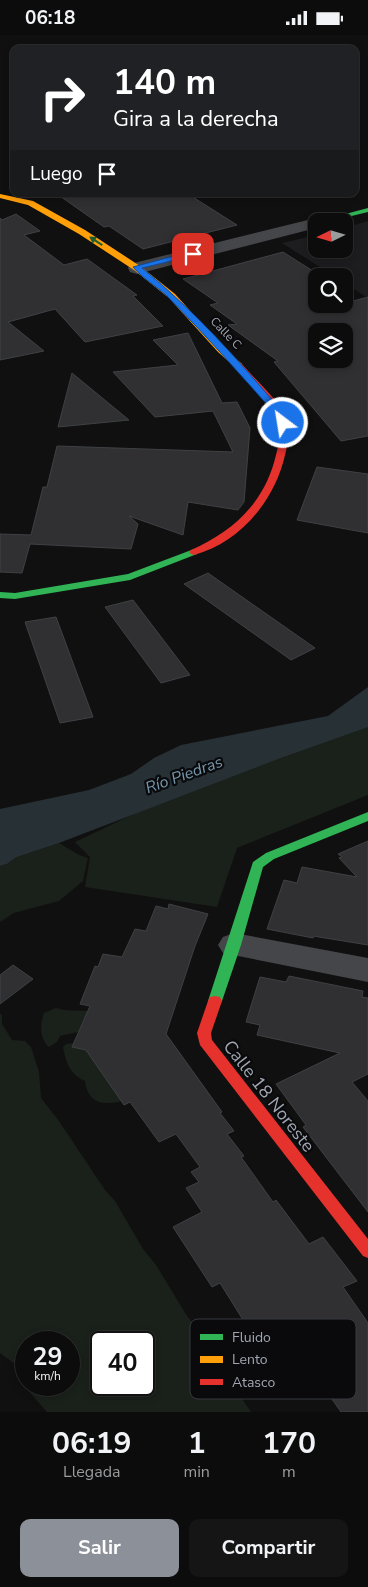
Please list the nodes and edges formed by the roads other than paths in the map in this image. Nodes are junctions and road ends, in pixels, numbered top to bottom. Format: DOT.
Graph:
graph roads {
  1 [pos="0,196"];
  2 [pos="368,209"];
  3 [pos="353,213"];
  4 [pos="308,225"];
  5 [pos="137,267"];
  6 [pos="0,595"];
  7 [pos="368,816"];
  8 [pos="234,945"];
  9 [pos="368,970"];
  10 [pos="368,1251"];
  5 -- 1 [label="street, Calle C, one-way"];
  2 -- 3 [label="street"];
  4 -- 5 [label="street"];
  5 -- 6 [label="street, Calle C"];
  7 -- 8 [label="street"];
  8 -- 9 [label="street"];
  8 -- 10 [label="street, Calle 18 Noreste"];
}
